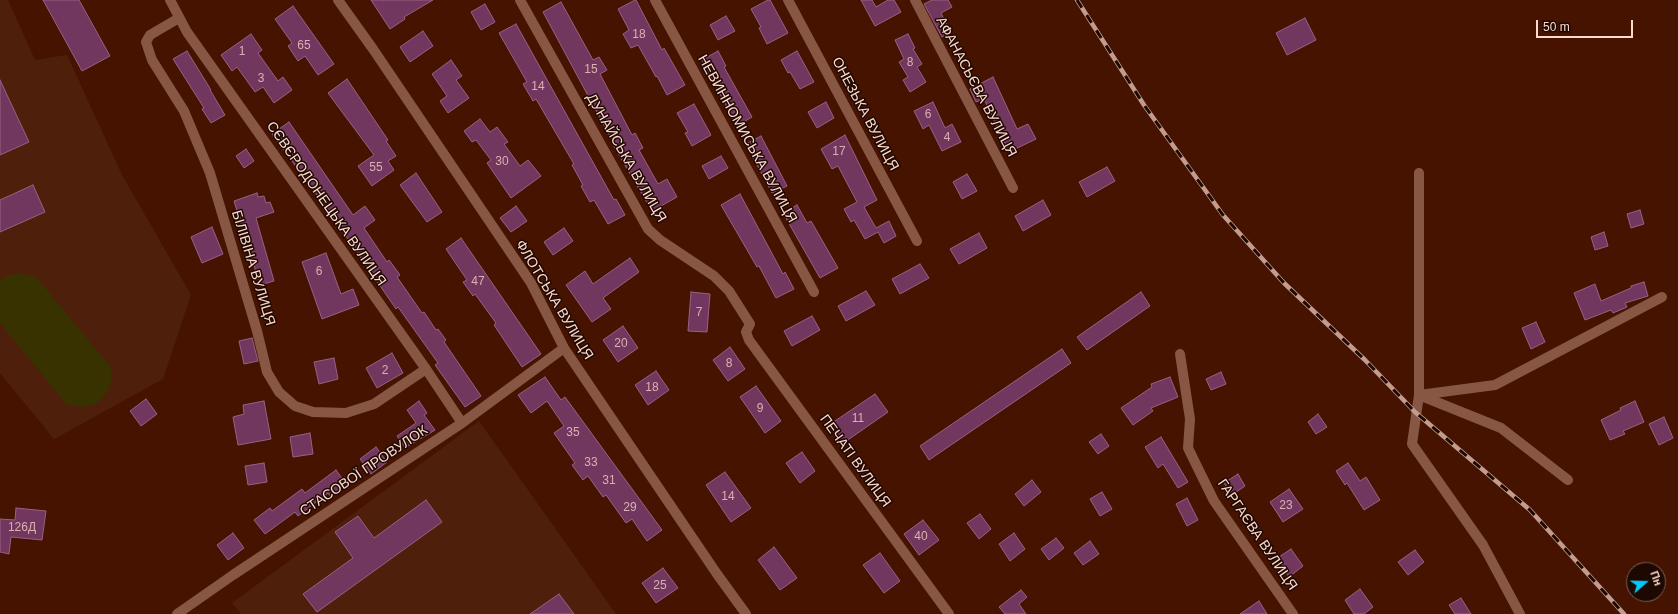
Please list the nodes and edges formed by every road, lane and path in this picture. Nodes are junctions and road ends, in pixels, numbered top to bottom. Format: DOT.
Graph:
graph roads {
  1 [pos="170,0"];
  2 [pos="338,0"];
  3 [pos="520,0"];
  4 [pos="655,0"];
  5 [pos="788,0"];
  6 [pos="915,0"];
  7 [pos="179,18"];
  8 [pos="1419,172"];
  9 [pos="1013,188"];
  10 [pos="917,241"];
  11 [pos="814,292"];
  12 [pos="1662,297"];
  13 [pos="750,324"];
  14 [pos="564,348"];
  15 [pos="1180,354"];
  16 [pos="426,369"];
  17 [pos="1419,395"];
  18 [pos="462,423"];
  19 [pos="1568,480"];
  20 [pos="177,614"];
  21 [pos="746,614"];
  22 [pos="949,614"];
  23 [pos="1293,614"];
  24 [pos="1520,614"];
  1 -- 7 [label="street, СЄВЄРОДОНЕЦЬКА ВУЛИЦЯ"];
  2 -- 14 [label="street, ФЛОТСЬКА ВУЛИЦЯ"];
  3 -- 13 [label="street, ДУНАЙСЬКА ВУЛИЦЯ"];
  4 -- 11 [label="street, НЕВИННОМИСЬКА ВУЛИЦЯ"];
  5 -- 10 [label="street, ОНЕЗЬКА ВУЛИЦЯ"];
  6 -- 9 [label="street, АФАНАСЬЄВА ВУЛИЦЯ"];
  7 -- 16 [label="street, СЄВЄРОДОНЕЦЬКА ВУЛИЦЯ"];
  7 -- 16 [label="street, БІЛІВІНА ВУЛИЦЯ"];
  8 -- 17 [label="street"];
  12 -- 17 [label="street"];
  13 -- 22 [label="street, ПЕЧАТІ ВУЛИЦЯ"];
  14 -- 18 [label="street, СТАСОВОЇ ПРОВУЛОК"];
  14 -- 21 [label="street, ФЛОТСЬКА ВУЛИЦЯ"];
  15 -- 23 [label="street, ГАРГАЄВА ВУЛИЦЯ"];
  16 -- 18 [label="street, СЄВЄРОДОНЕЦЬКА ВУЛИЦЯ"];
  17 -- 19 [label="street"];
  17 -- 24 [label="street"];
  18 -- 20 [label="street, СТАСОВОЇ ПРОВУЛОК"];
}
